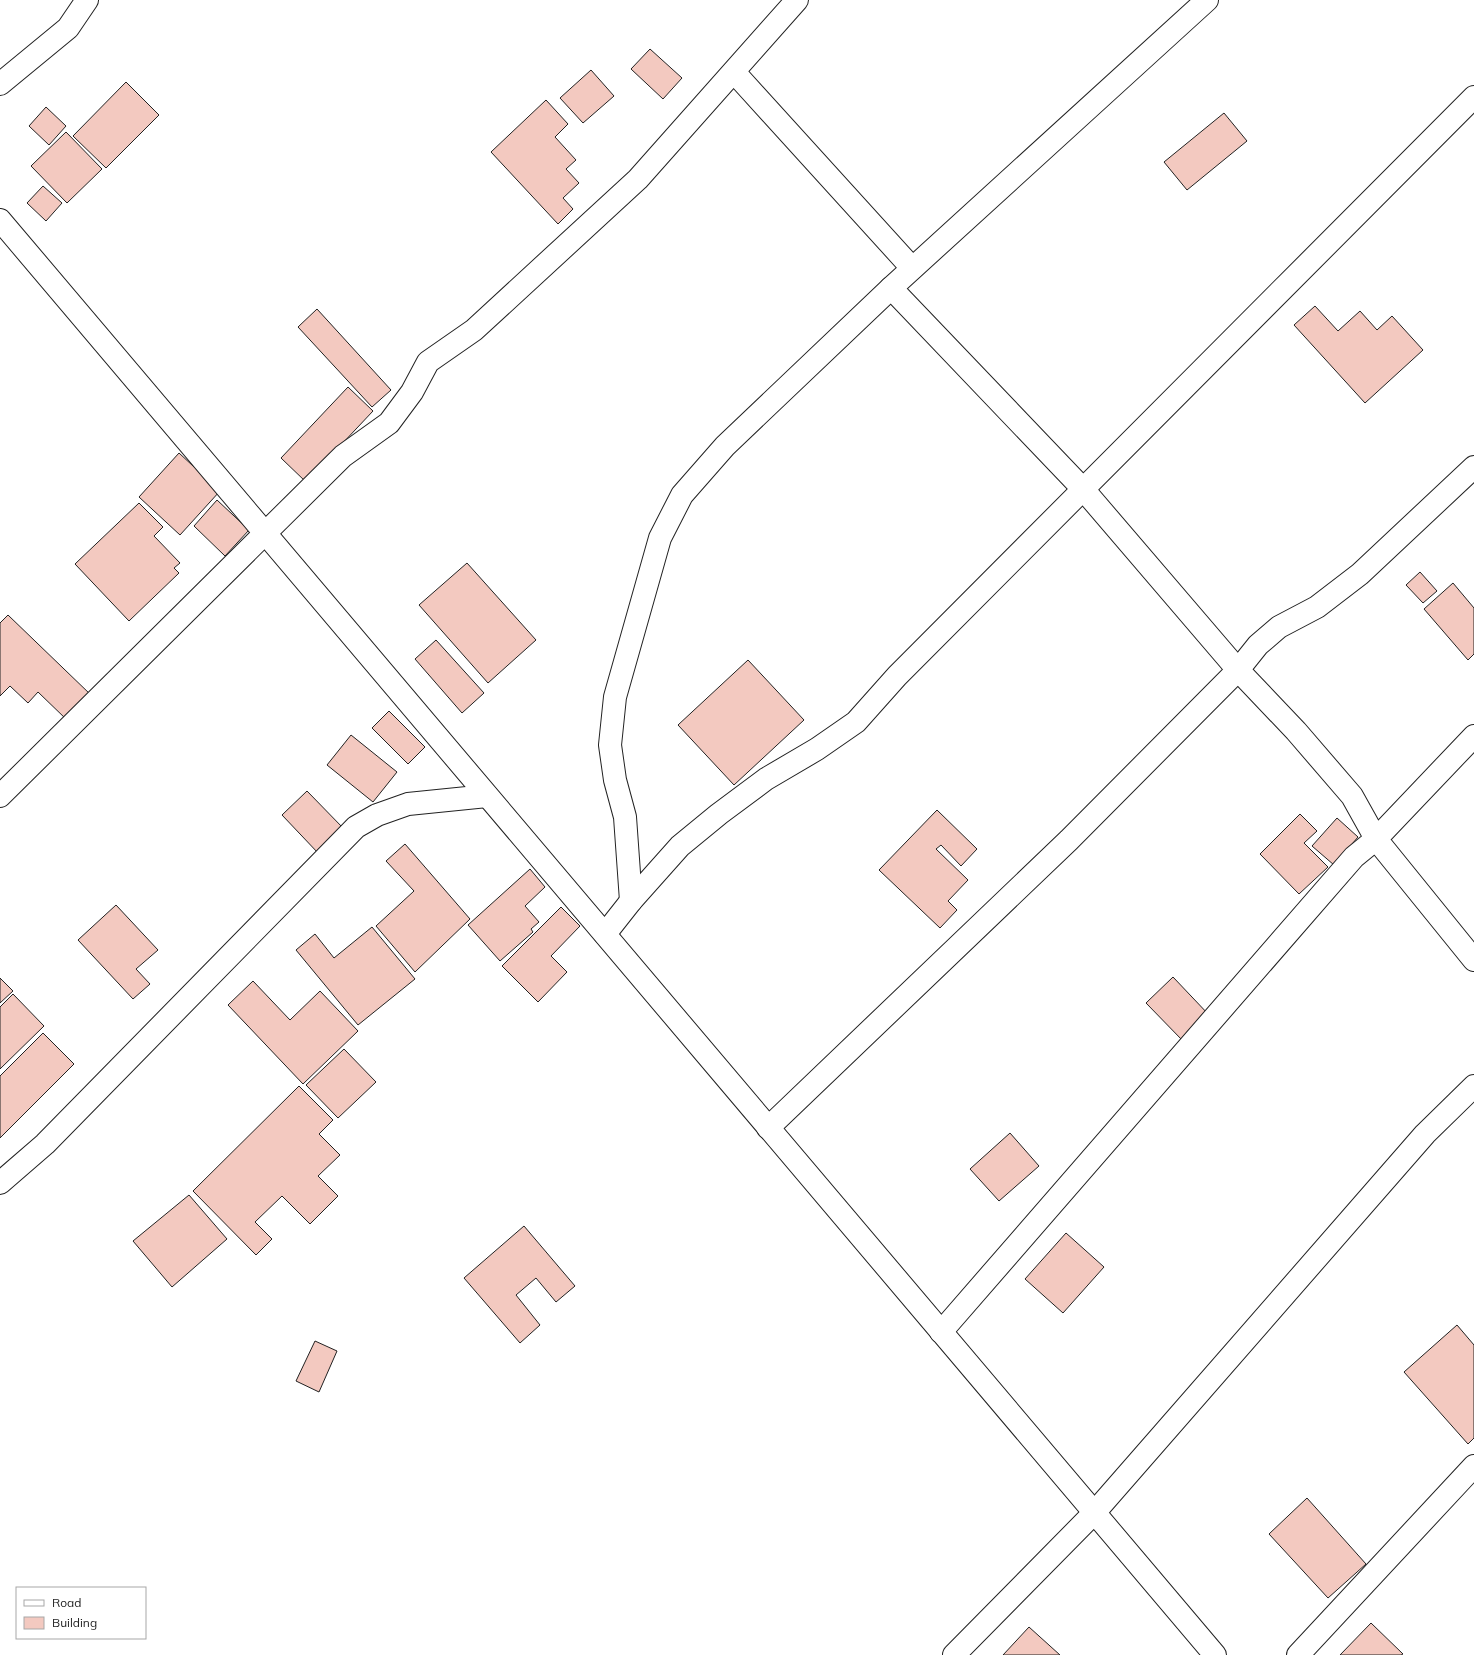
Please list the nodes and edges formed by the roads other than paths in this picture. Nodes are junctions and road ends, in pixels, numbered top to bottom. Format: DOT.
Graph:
graph roads {
  1 [pos="87,0"];
  2 [pos="797,0"];
  3 [pos="1207,0"];
  4 [pos="734,72"];
  5 [pos="0,84"];
  6 [pos="1474,97"];
  7 [pos="0,220"];
  8 [pos="912,268"];
  9 [pos="891,288"];
  10 [pos="1474,467"];
  11 [pos="1083,489"];
  12 [pos="265,532"];
  13 [pos="1238,670"];
  14 [pos="1474,736"];
  15 [pos="0,796"];
  16 [pos="487,796"];
  17 [pos="1376,838"];
  18 [pos="631,901"];
  19 [pos="605,934"];
  20 [pos="1474,960"];
  21 [pos="1474,1086"];
  22 [pos="768,1128"];
  23 [pos="0,1183"];
  24 [pos="941,1332"];
  25 [pos="1474,1466"];
  26 [pos="1094,1513"];
  27 [pos="954,1655"];
  28 [pos="1215,1655"];
  29 [pos="1298,1655"];
  1 -- 5 [label="street"];
  2 -- 4 [label="street"];
  3 -- 8 [label="street"];
  4 -- 8 [label="street"];
  4 -- 12 [label="street"];
  6 -- 11 [label="street"];
  7 -- 12 [label="street"];
  8 -- 9 [label="street"];
  9 -- 11 [label="street"];
  9 -- 18 [label="street"];
  10 -- 13 [label="street"];
  11 -- 13 [label="street"];
  11 -- 18 [label="street"];
  12 -- 15 [label="street"];
  12 -- 16 [label="street"];
  13 -- 17 [label="street"];
  13 -- 22 [label="street"];
  14 -- 17 [label="street"];
  16 -- 19 [label="street"];
  16 -- 23 [label="street"];
  17 -- 20 [label="street"];
  17 -- 24 [label="street"];
  18 -- 19 [label="street"];
  19 -- 22 [label="street"];
  21 -- 26 [label="street"];
  22 -- 24 [label="street"];
  24 -- 26 [label="street"];
  25 -- 29 [label="street"];
  26 -- 27 [label="street"];
  26 -- 28 [label="street"];
}
